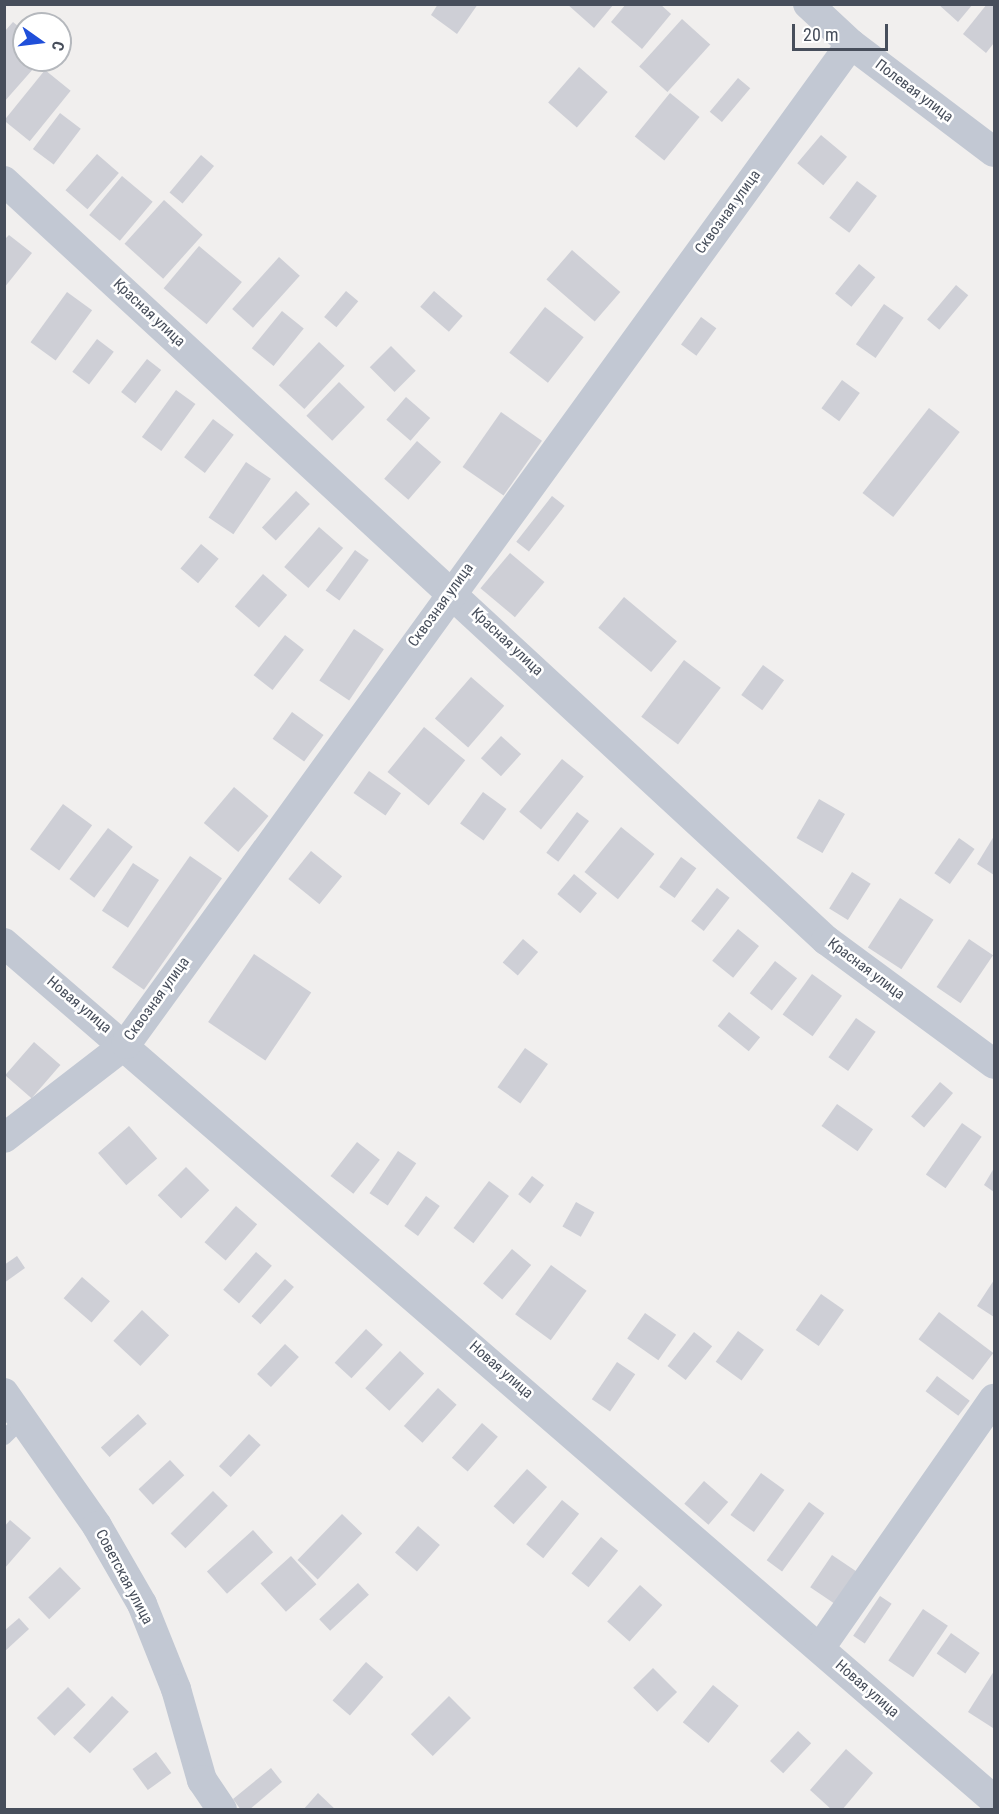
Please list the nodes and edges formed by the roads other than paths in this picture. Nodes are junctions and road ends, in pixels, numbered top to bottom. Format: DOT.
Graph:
graph roads {
  1 [pos="808,4"];
  2 [pos="851,44"];
  3 [pos="994,152"];
  4 [pos="4,181"];
  5 [pos="451,591"];
  6 [pos="4,943"];
  7 [pos="126,1044"];
  8 [pos="994,1064"];
  9 [pos="4,1138"];
  10 [pos="4,1393"];
  11 [pos="994,1399"];
  12 [pos="13,1428"];
  13 [pos="820,1648"];
  14 [pos="994,1800"];
  15 [pos="222,1809"];
  1 -- 2 [label="street, Полевая улица"];
  2 -- 3 [label="street, Полевая улица"];
  2 -- 5 [label="street, Сквозная улица"];
  4 -- 5 [label="street, Красная улица"];
  5 -- 7 [label="street, Сквозная улица"];
  5 -- 8 [label="street, Красная улица"];
  6 -- 7 [label="street, Новая улица"];
  7 -- 9 [label="street, Сквозная улица"];
  7 -- 13 [label="street, Новая улица"];
  10 -- 12 [label="street, Советская улица"];
  11 -- 13 [label="street"];
  12 -- 15 [label="street, Советская улица"];
  13 -- 14 [label="street, Новая улица"];
}
